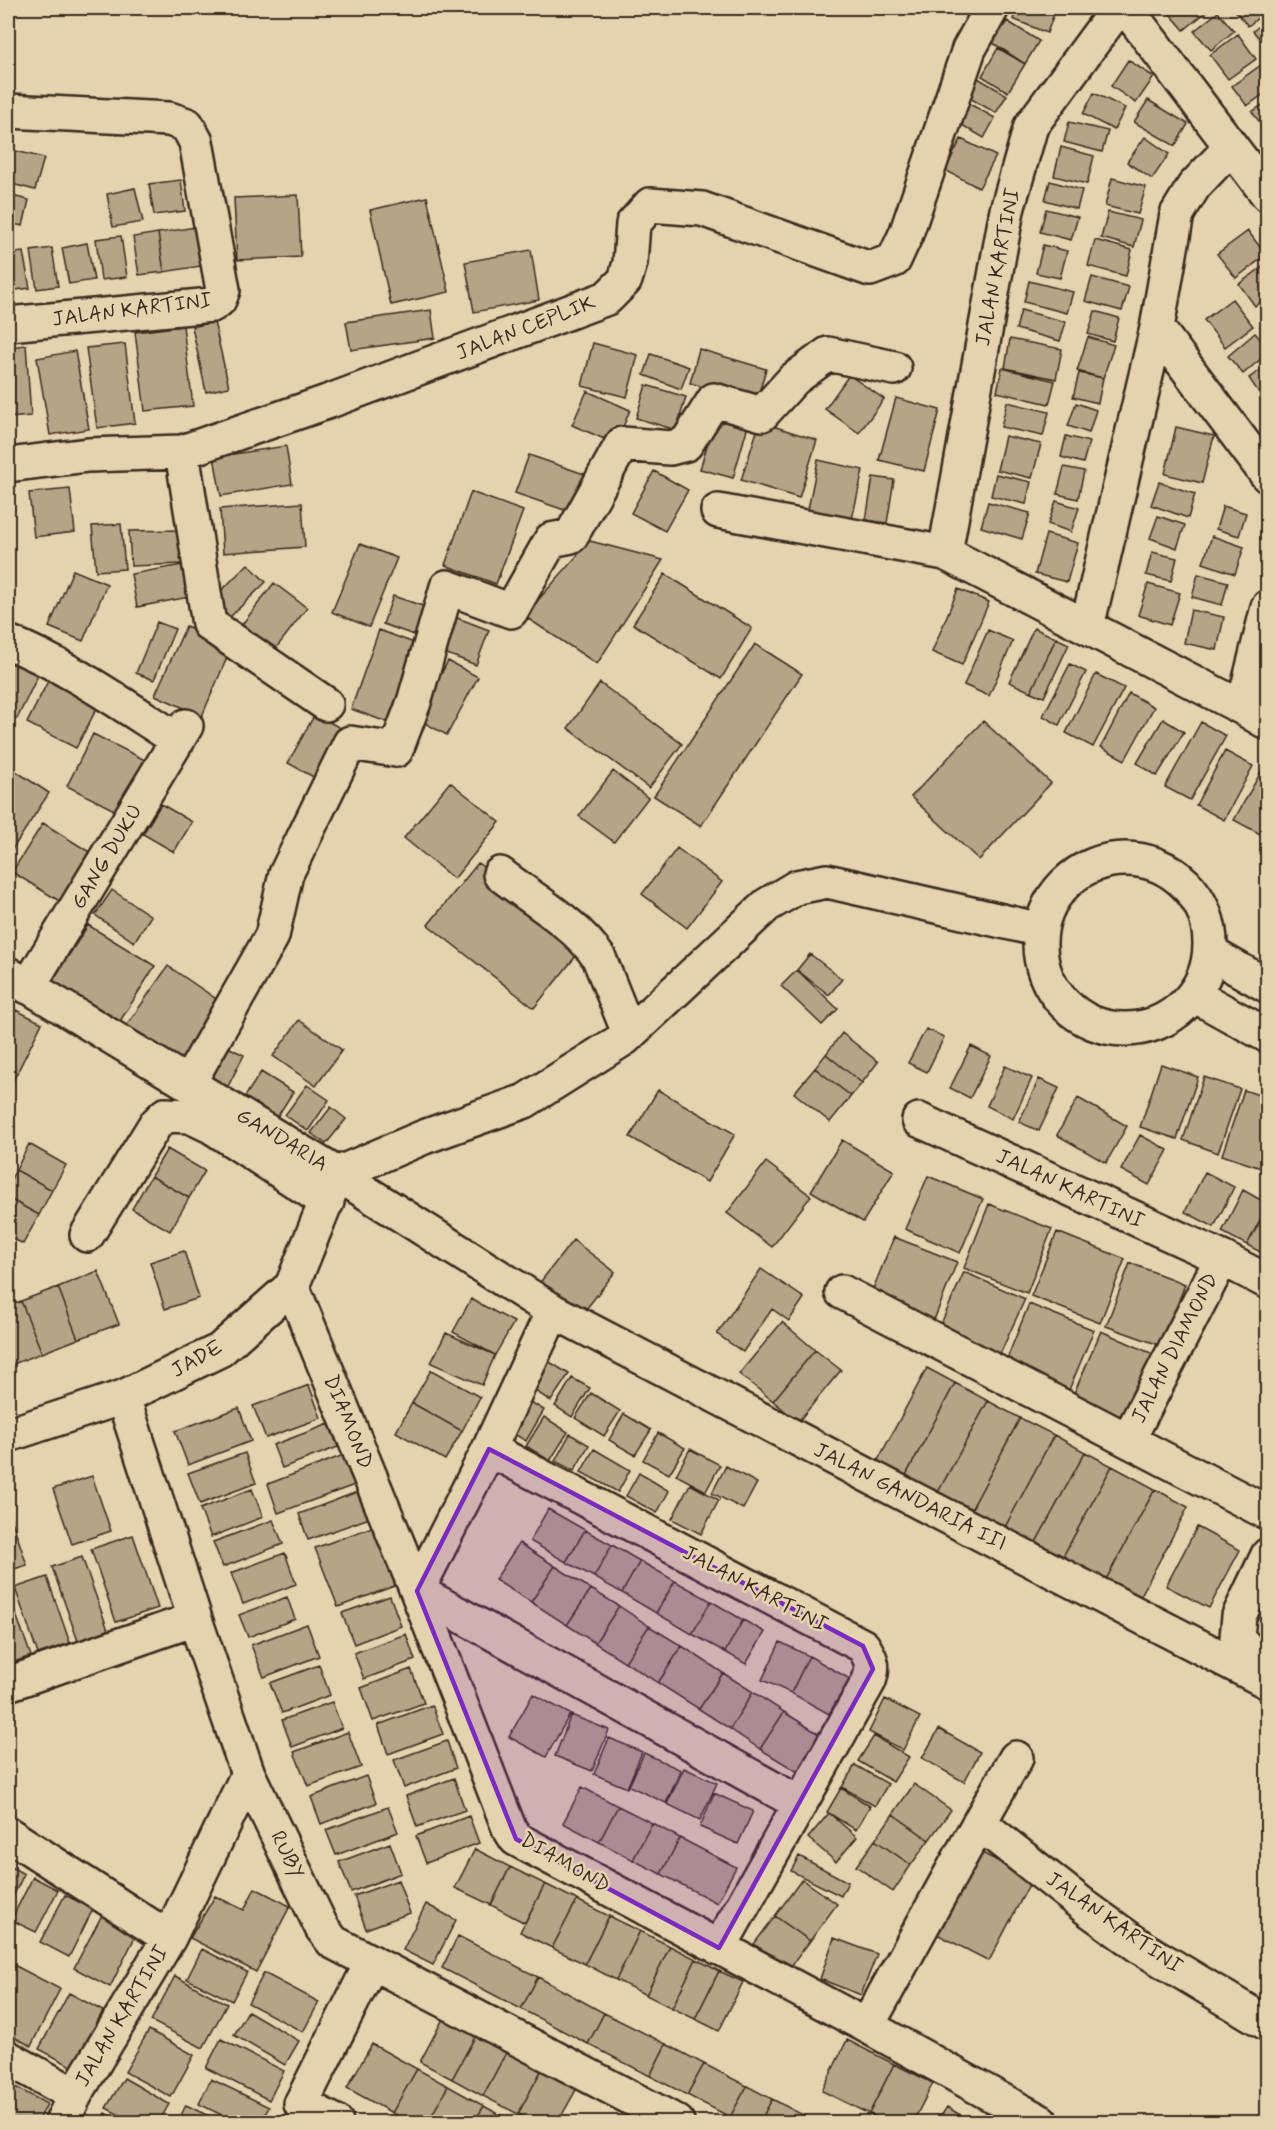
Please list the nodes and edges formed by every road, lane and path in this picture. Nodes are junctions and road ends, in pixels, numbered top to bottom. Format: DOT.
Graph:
graph roads {
  1 [pos="992,8"];
  2 [pos="1118,8"];
  3 [pos="1126,8"];
  4 [pos="8,111"];
  5 [pos="1231,147"];
  6 [pos="1268,195"];
  7 [pos="8,324"];
  8 [pos="1157,328"];
  9 [pos="894,368"];
  10 [pos="182,452"];
  11 [pos="8,465"];
  12 [pos="1268,476"];
  13 [pos="718,511"];
  14 [pos="945,553"];
  15 [pos="1268,607"];
  16 [pos="1087,627"];
  17 [pos="8,642"];
  18 [pos="326,704"];
  19 [pos="1255,715"];
  20 [pos="500,874"];
  21 [pos="1041,930"];
  22 [pos="1210,953"];
  23 [pos="18,981"];
  24 [pos="1268,986"];
  25 [pos="1194,995"];
  26 [pos="629,1034"];
  27 [pos="1268,1036"];
  28 [pos="188,1084"];
  29 [pos="919,1120"];
  30 [pos="332,1188"];
  31 [pos="87,1235"];
  32 [pos="1222,1258"];
  33 [pos="1268,1282"];
  34 [pos="292,1286"];
  35 [pos="842,1292"];
  36 [pos="550,1317"];
  37 [pos="123,1397"];
  38 [pos="8,1435"];
  39 [pos="1128,1440"];
  40 [pos="489,1449"];
  41 [pos="1268,1513"];
  42 [pos="1268,1555"];
  43 [pos="417,1591"];
  44 [pos="195,1619"];
  45 [pos="1268,1664"];
  46 [pos="1268,1682"];
  47 [pos="8,1684"];
  48 [pos="1016,1758"];
  49 [pos="248,1774"];
  50 [pos="799,1803"];
  51 [pos="979,1823"];
  52 [pos="8,1834"];
  53 [pos="169,1938"];
  54 [pos="719,1948"];
  55 [pos="372,1962"];
  56 [pos="1268,2024"];
  57 [pos="867,2026"];
  58 [pos="8,2058"];
  59 [pos="68,2109"];
  60 [pos="296,2113"];
  61 [pos="336,2122"];
  62 [pos="677,2122"];
  63 [pos="1041,2122"];
  1 -- 10 [label="street, JALAN CEPLIK"];
  2 -- 14 [label="street, JALAN KARTINI"];
  3 -- 5 [label="street"];
  4 -- 7 [label="street, JALAN KARTINI"];
  5 -- 6 [label="street"];
  5 -- 8 [label="street"];
  8 -- 12 [label="street"];
  8 -- 16 [label="street"];
  9 -- 28 [label="street"];
  10 -- 11 [label="street, JALAN CEPLIK"];
  10 -- 18 [label="street"];
  13 -- 14 [label="street"];
  14 -- 16 [label="street"];
  15 -- 19 [label="street"];
  16 -- 19 [label="street"];
  17 -- 23 [label="street, GANG DUKU"];
  20 -- 26 [label="street"];
  21 -- 22 [label="street"];
  21 -- 25 [label="street"];
  21 -- 26 [label="street"];
  22 -- 24 [label="street"];
  22 -- 25 [label="street"];
  23 -- 28 [label="street, GANDARIA"];
  25 -- 27 [label="street"];
  26 -- 30 [label="street"];
  28 -- 30 [label="street, GANDARIA"];
  29 -- 32 [label="street, JALAN KARTINI"];
  30 -- 31 [label="street"];
  30 -- 34 [label="street, JADE"];
  30 -- 36 [label="street, GANDARIA"];
  32 -- 33 [label="street, JALAN DIAMOND"];
  32 -- 39 [label="street, JALAN DIAMOND"];
  34 -- 37 [label="street, JADE"];
  34 -- 43 [label="street, DIAMOND"];
  35 -- 39 [label="street"];
  36 -- 40 [label="street"];
  36 -- 46 [label="street, JALAN GANDARIA III"];
  37 -- 38 [label="street, JADE"];
  37 -- 44 [label="street, RUBY"];
  39 -- 41 [label="street, JALAN DIAMOND"];
  40 -- 43 [label="street"];
  40 -- 50 [label="street, JALAN KARTINI"];
  42 -- 45 [label="street"];
  43 -- 50 [label="street"];
  43 -- 54 [label="street, DIAMOND"];
  44 -- 47 [label="street"];
  44 -- 49 [label="street, RUBY"];
  48 -- 51 [label="street"];
  49 -- 53 [label="street, JALAN KARTINI"];
  49 -- 55 [label="street, RUBY"];
  50 -- 54 [label="street, JALAN KARTINI"];
  51 -- 56 [label="street, JALAN KARTINI"];
  51 -- 57 [label="street"];
  52 -- 53 [label="street, JALAN KARTINI"];
  53 -- 59 [label="street, JALAN KARTINI"];
  54 -- 57 [label="street, DIAMOND"];
  55 -- 60 [label="street"];
  55 -- 62 [label="street, RUBY"];
  57 -- 63 [label="street, DIAMOND"];
  58 -- 59 [label="street, JALAN KARTINI"];
  60 -- 61 [label="street"];
}
